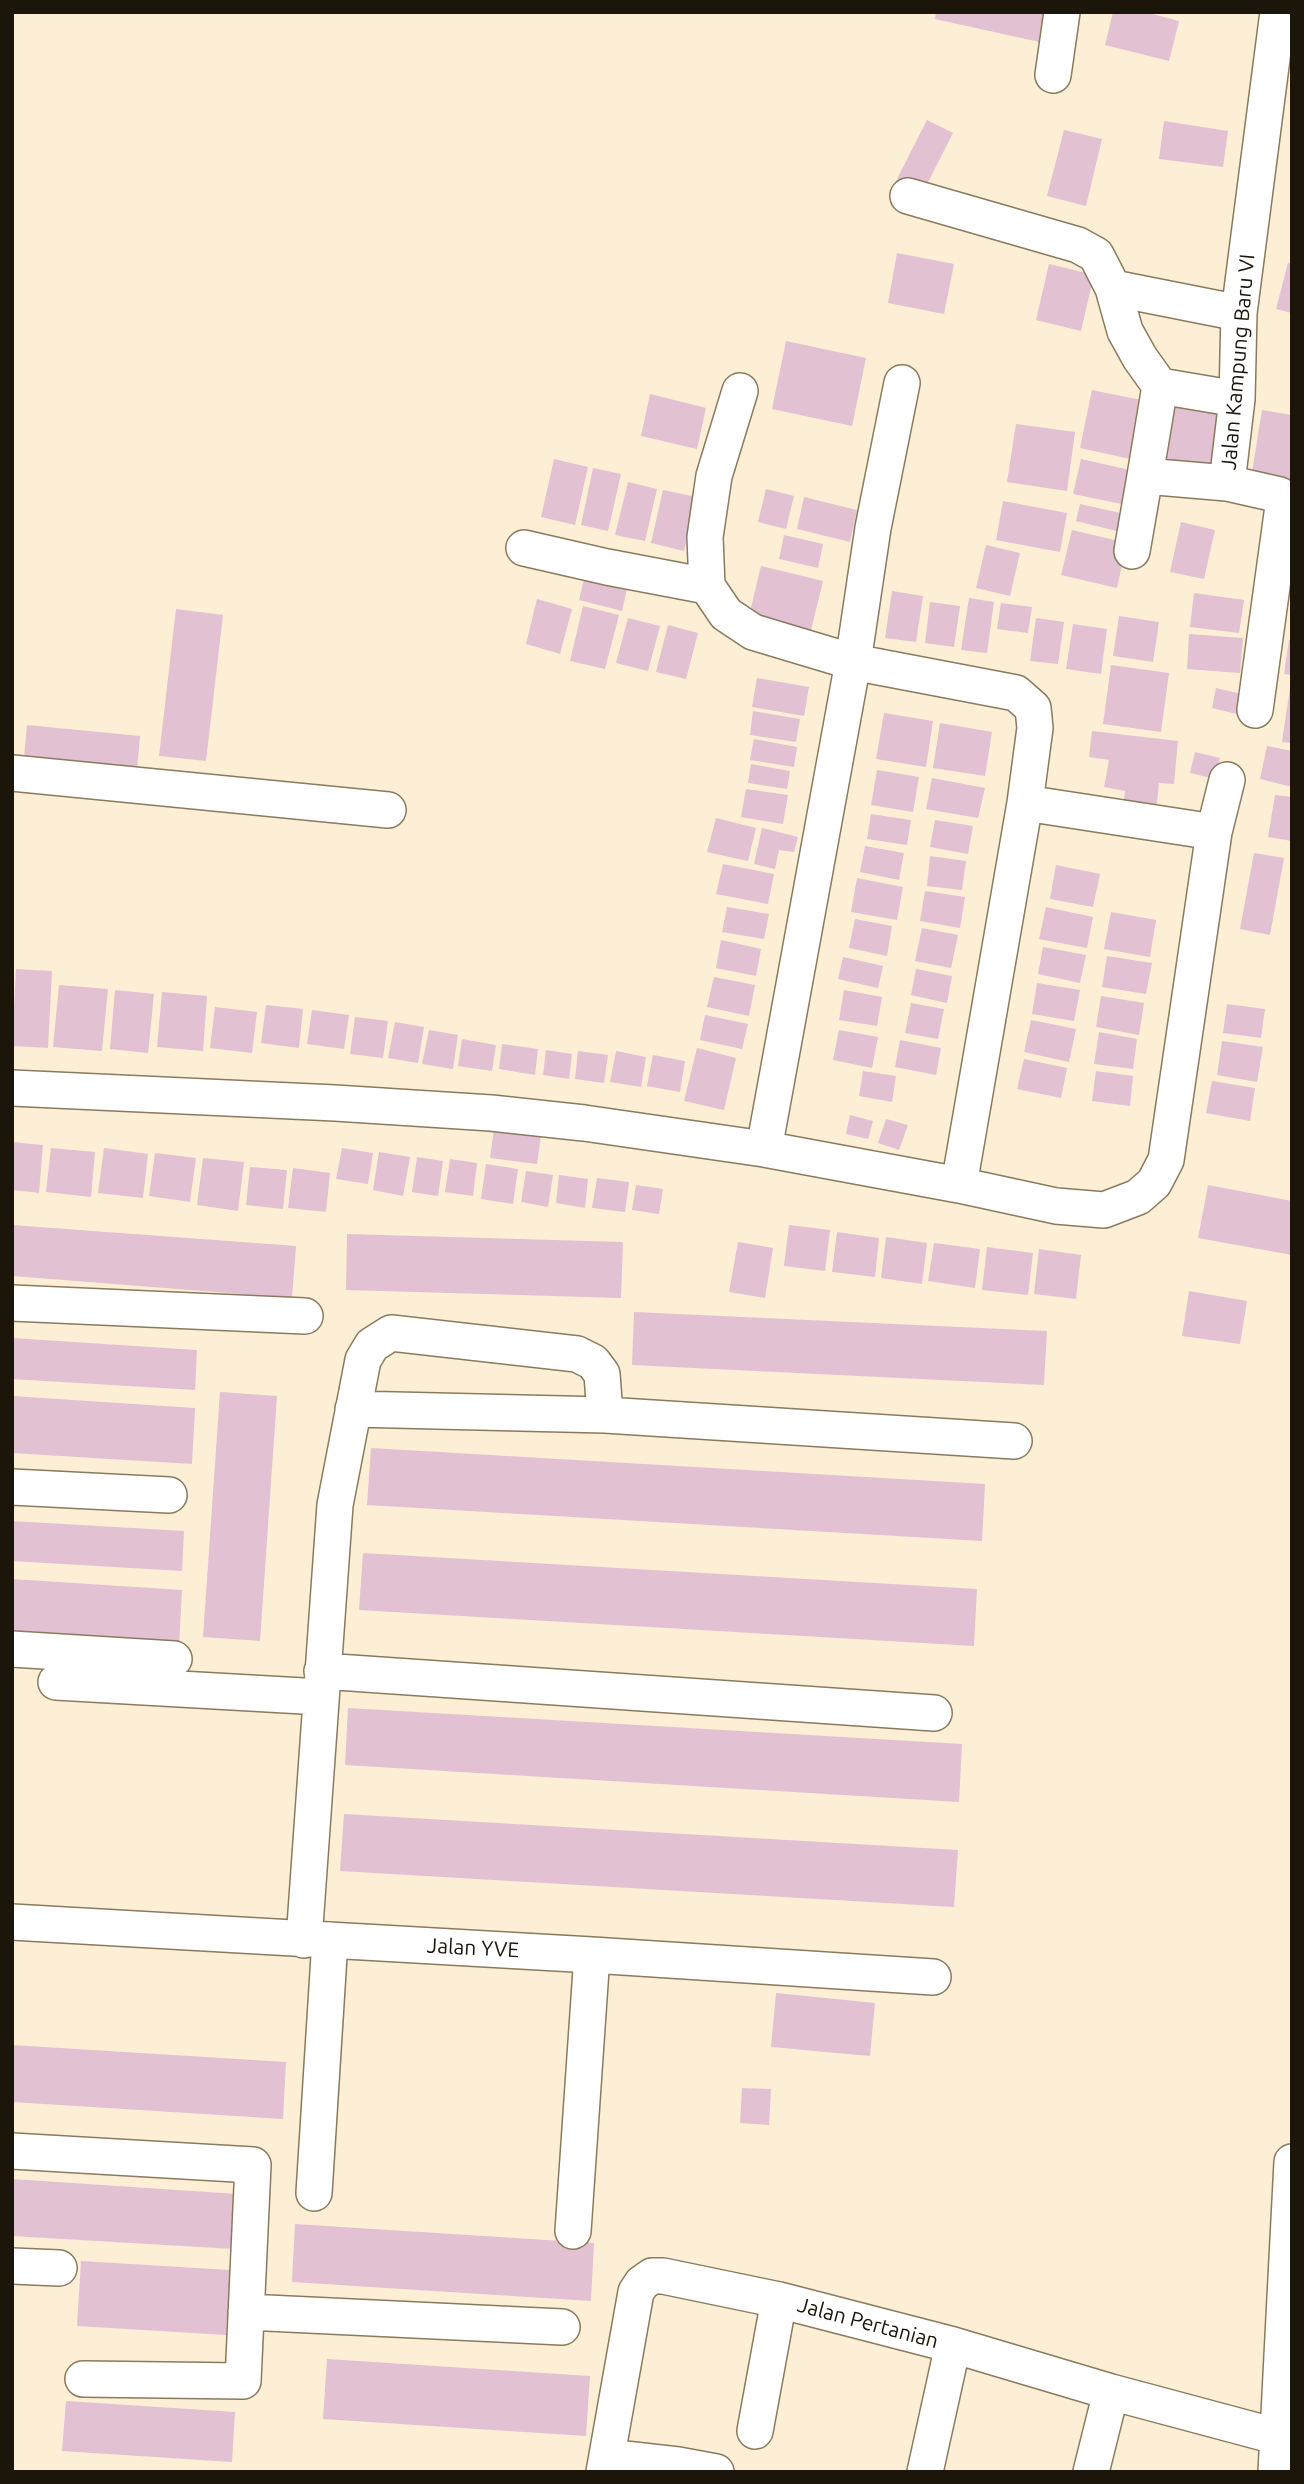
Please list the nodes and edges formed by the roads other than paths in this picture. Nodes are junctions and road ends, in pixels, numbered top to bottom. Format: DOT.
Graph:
graph roads {
  1 [pos="1062,12"];
  2 [pos="1278,12"];
  3 [pos="1053,75"];
  4 [pos="908,196"];
  5 [pos="1113,288"];
  6 [pos="1239,313"];
  7 [pos="902,383"];
  8 [pos="1160,386"];
  9 [pos="740,391"];
  10 [pos="1237,399"];
  11 [pos="1145,476"];
  12 [pos="1227,483"];
  13 [pos="524,548"];
  14 [pos="1132,551"];
  15 [pos="707,586"];
  16 [pos="853,662"];
  17 [pos="1255,710"];
  18 [pos="12,773"];
  19 [pos="1227,780"];
  20 [pos="1025,803"];
  21 [pos="388,810"];
  22 [pos="1214,832"];
  23 [pos="12,1088"];
  24 [pos="764,1149"];
  25 [pos="959,1185"];
  26 [pos="12,1303"];
  27 [pos="305,1316"];
  28 [pos="353,1409"];
  29 [pos="605,1415"];
  30 [pos="1014,1441"];
  31 [pos="12,1487"];
  32 [pos="169,1495"];
  33 [pos="12,1649"];
  34 [pos="174,1659"];
  35 [pos="56,1682"];
  36 [pos="321,1684"];
  37 [pos="934,1713"];
  38 [pos="12,1922"];
  39 [pos="317,1940"];
  40 [pos="593,1955"];
  41 [pos="933,1977"];
  42 [pos="12,2151"];
  43 [pos="1292,2162"];
  44 [pos="314,2193"];
  45 [pos="573,2231"];
  46 [pos="1289,2249"];
  47 [pos="12,2266"];
  48 [pos="60,2268"];
  49 [pos="779,2300"];
  50 [pos="246,2312"];
  51 [pos="562,2327"];
  52 [pos="953,2346"];
  53 [pos="83,2379"];
  54 [pos="1111,2392"];
  55 [pos="755,2431"];
  56 [pos="1279,2437"];
  57 [pos="606,2464"];
  58 [pos="716,2472"];
  59 [pos="925,2472"];
  60 [pos="1091,2472"];
  61 [pos="1276,2472"];
  1 -- 3 [label="street"];
  2 -- 6 [label="street, Jalan Kampung Baru VI"];
  4 -- 5 [label="street"];
  5 -- 6 [label="street"];
  5 -- 8 [label="street"];
  6 -- 10 [label="street, Jalan Kampung Baru VI"];
  7 -- 16 [label="street"];
  8 -- 10 [label="street"];
  8 -- 11 [label="street"];
  9 -- 15 [label="street"];
  10 -- 12 [label="street, Jalan Kampung Baru VI"];
  11 -- 12 [label="street"];
  11 -- 14 [label="street"];
  12 -- 17 [label="street, Jalan Kampung Baru VI"];
  13 -- 15 [label="street"];
  15 -- 16 [label="street"];
  16 -- 20 [label="street"];
  16 -- 24 [label="street"];
  18 -- 21 [label="street"];
  19 -- 22 [label="street"];
  20 -- 22 [label="street"];
  20 -- 25 [label="street"];
  22 -- 25 [label="street"];
  23 -- 24 [label="street"];
  24 -- 25 [label="street"];
  26 -- 27 [label="street"];
  28 -- 29 [label="street"];
  28 -- 29 [label="street"];
  28 -- 36 [label="street"];
  29 -- 30 [label="street"];
  31 -- 32 [label="street"];
  33 -- 34 [label="street"];
  35 -- 36 [label="street"];
  36 -- 37 [label="street"];
  36 -- 39 [label="street"];
  38 -- 39 [label="street, Jalan YVE"];
  39 -- 40 [label="street, Jalan YVE"];
  39 -- 44 [label="street"];
  40 -- 41 [label="street, Jalan YVE"];
  40 -- 45 [label="street"];
  42 -- 50 [label="street"];
  43 -- 46 [label="street"];
  46 -- 56 [label="street"];
  47 -- 48 [label="street"];
  49 -- 52 [label="street, Jalan Pertanian"];
  49 -- 55 [label="street"];
  49 -- 57 [label="street, Jalan Pertanian"];
  50 -- 51 [label="street"];
  50 -- 53 [label="street"];
  52 -- 54 [label="street, Jalan Pertanian"];
  52 -- 59 [label="street"];
  54 -- 56 [label="street, Jalan Pertanian"];
  54 -- 60 [label="street"];
  56 -- 61 [label="street"];
  57 -- 58 [label="street"];
}
